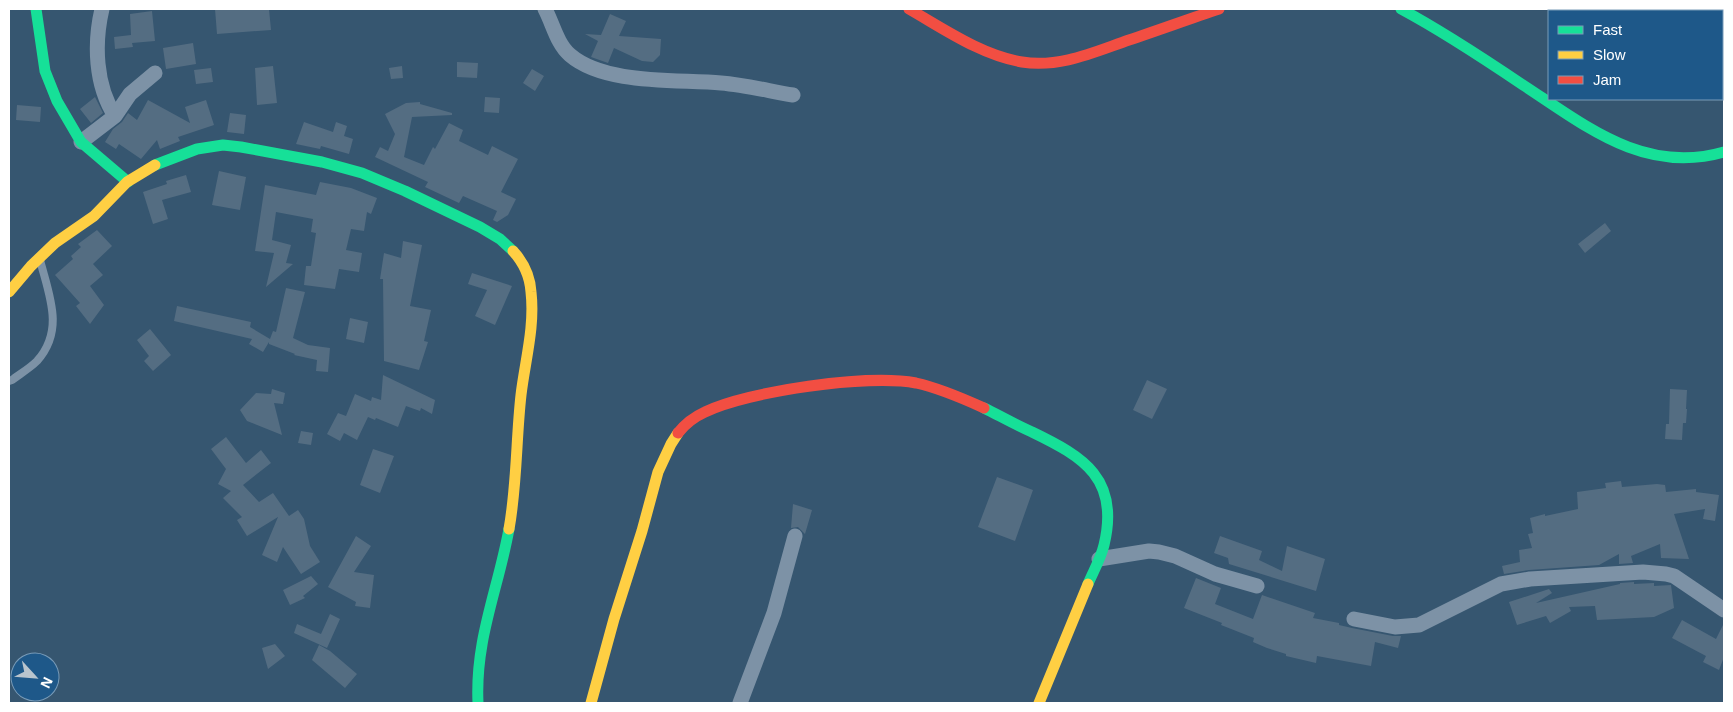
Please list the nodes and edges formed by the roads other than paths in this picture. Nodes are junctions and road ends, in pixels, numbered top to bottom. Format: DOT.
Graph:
graph roads {
  1 [pos="36,9"];
  2 [pos="102,9"];
  3 [pos="545,9"];
  4 [pos="909,9"];
  5 [pos="1219,9"];
  6 [pos="1401,9"];
  7 [pos="156,73"];
  8 [pos="792,95"];
  9 [pos="115,116"];
  10 [pos="82,142"];
  11 [pos="1724,152"];
  12 [pos="128,182"];
  13 [pos="40,258"];
  14 [pos="9,292"];
  15 [pos="9,381"];
  16 [pos="795,536"];
  17 [pos="1099,559"];
  18 [pos="1257,586"];
  19 [pos="1724,610"];
  20 [pos="1354,619"];
  21 [pos="478,703"];
  22 [pos="591,703"];
  23 [pos="740,703"];
  24 [pos="1039,703"];
  1 -- 10 [label="main road"];
  2 -- 9 [label="street"];
  3 -- 8 [label="street"];
  4 -- 5 [label="main road"];
  6 -- 11 [label="main road"];
  7 -- 9 [label="street"];
  9 -- 10 [label="street"];
  10 -- 12 [label="main road"];
  12 -- 13 [label="main road"];
  12 -- 21 [label="main road"];
  13 -- 14 [label="main road"];
  13 -- 15 [label="lane"];
  16 -- 23 [label="street"];
  17 -- 18 [label="street"];
  17 -- 22 [label="main road"];
  17 -- 24 [label="main road"];
  19 -- 20 [label="street"];
}
